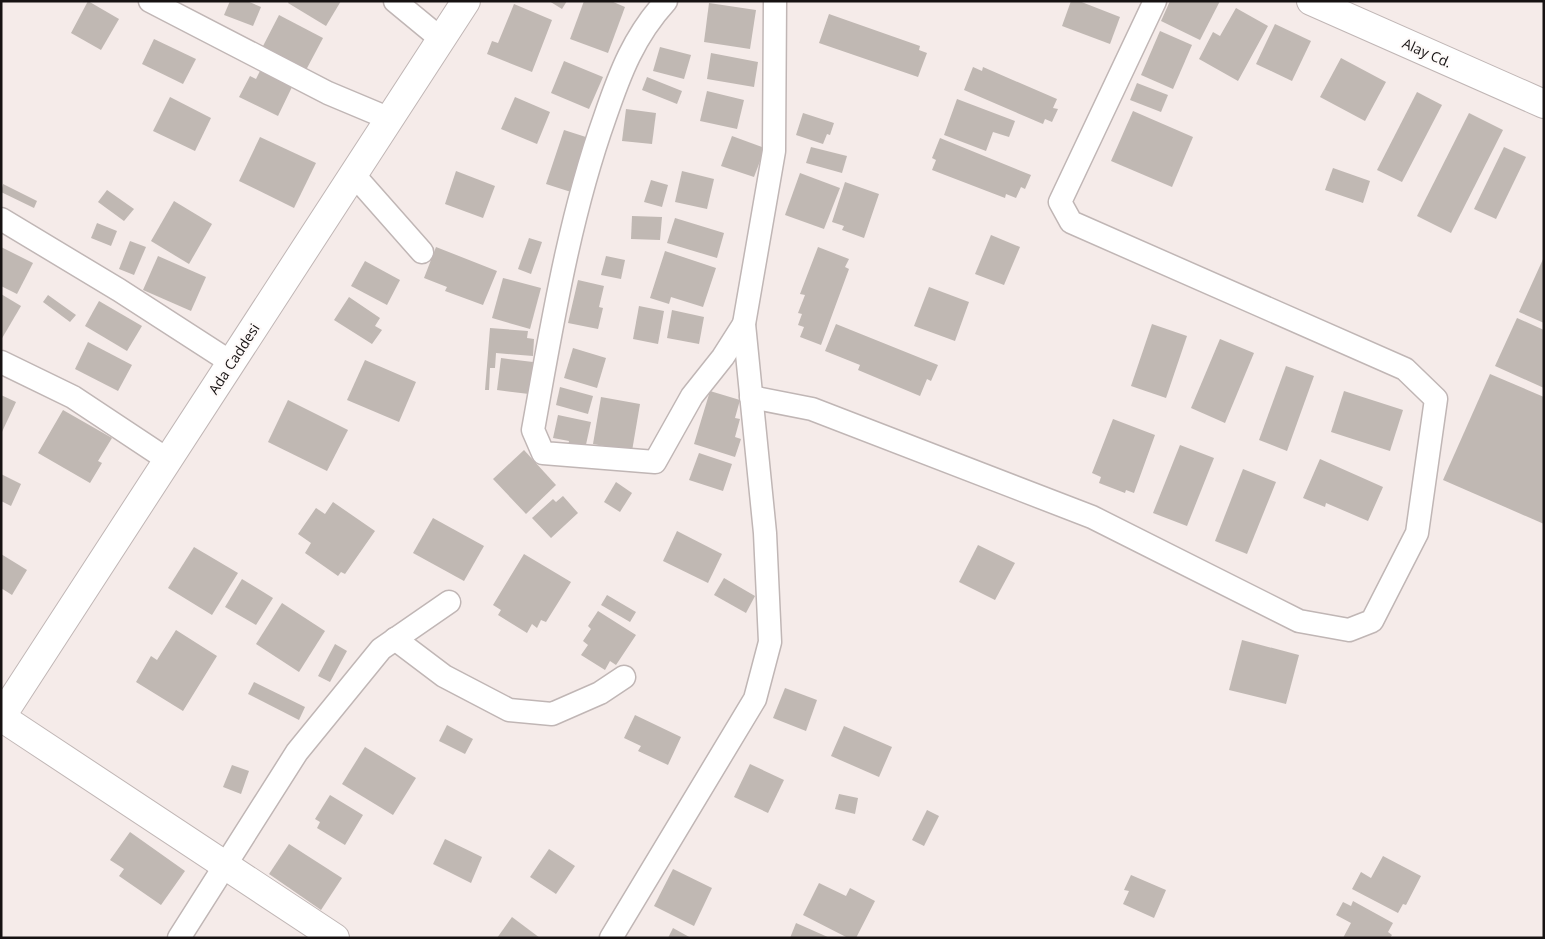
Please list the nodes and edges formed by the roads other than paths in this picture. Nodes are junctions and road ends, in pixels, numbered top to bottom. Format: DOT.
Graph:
graph roads {
  1 [pos="150,1"];
  2 [pos="396,1"];
  3 [pos="466,1"];
  4 [pos="666,1"];
  5 [pos="775,1"];
  6 [pos="1155,1"];
  7 [pos="1311,1"];
  8 [pos="442,39"];
  9 [pos="1544,104"];
  10 [pos="390,119"];
  11 [pos="354,175"];
  12 [pos="1,219"];
  13 [pos="422,252"];
  14 [pos="744,324"];
  15 [pos="1,362"];
  16 [pos="232,363"];
  17 [pos="752,397"];
  18 [pos="168,460"];
  19 [pos="449,602"];
  20 [pos="395,639"];
  21 [pos="624,677"];
  22 [pos="1,717"];
  23 [pos="225,865"];
  24 [pos="179,938"];
  25 [pos="335,938"];
  26 [pos="611,938"];
  1 -- 10 [label="street"];
  2 -- 8 [label="street"];
  3 -- 8 [label="main road, Ada Caddesi"];
  4 -- 14 [label="street"];
  5 -- 14 [label="street"];
  6 -- 17 [label="street"];
  7 -- 9 [label="main road, Alay Cd."];
  8 -- 10 [label="main road, Ada Caddesi"];
  10 -- 11 [label="main road, Ada Caddesi"];
  11 -- 13 [label="street"];
  11 -- 16 [label="main road, Ada Caddesi"];
  12 -- 16 [label="street"];
  14 -- 17 [label="street"];
  15 -- 18 [label="street"];
  16 -- 18 [label="main road, Ada Caddesi"];
  17 -- 26 [label="street"];
  18 -- 22 [label="main road, Ada Caddesi"];
  19 -- 20 [label="street"];
  20 -- 21 [label="street"];
  20 -- 23 [label="street"];
  22 -- 23 [label="main road"];
  23 -- 24 [label="street"];
  23 -- 25 [label="main road"];
}
